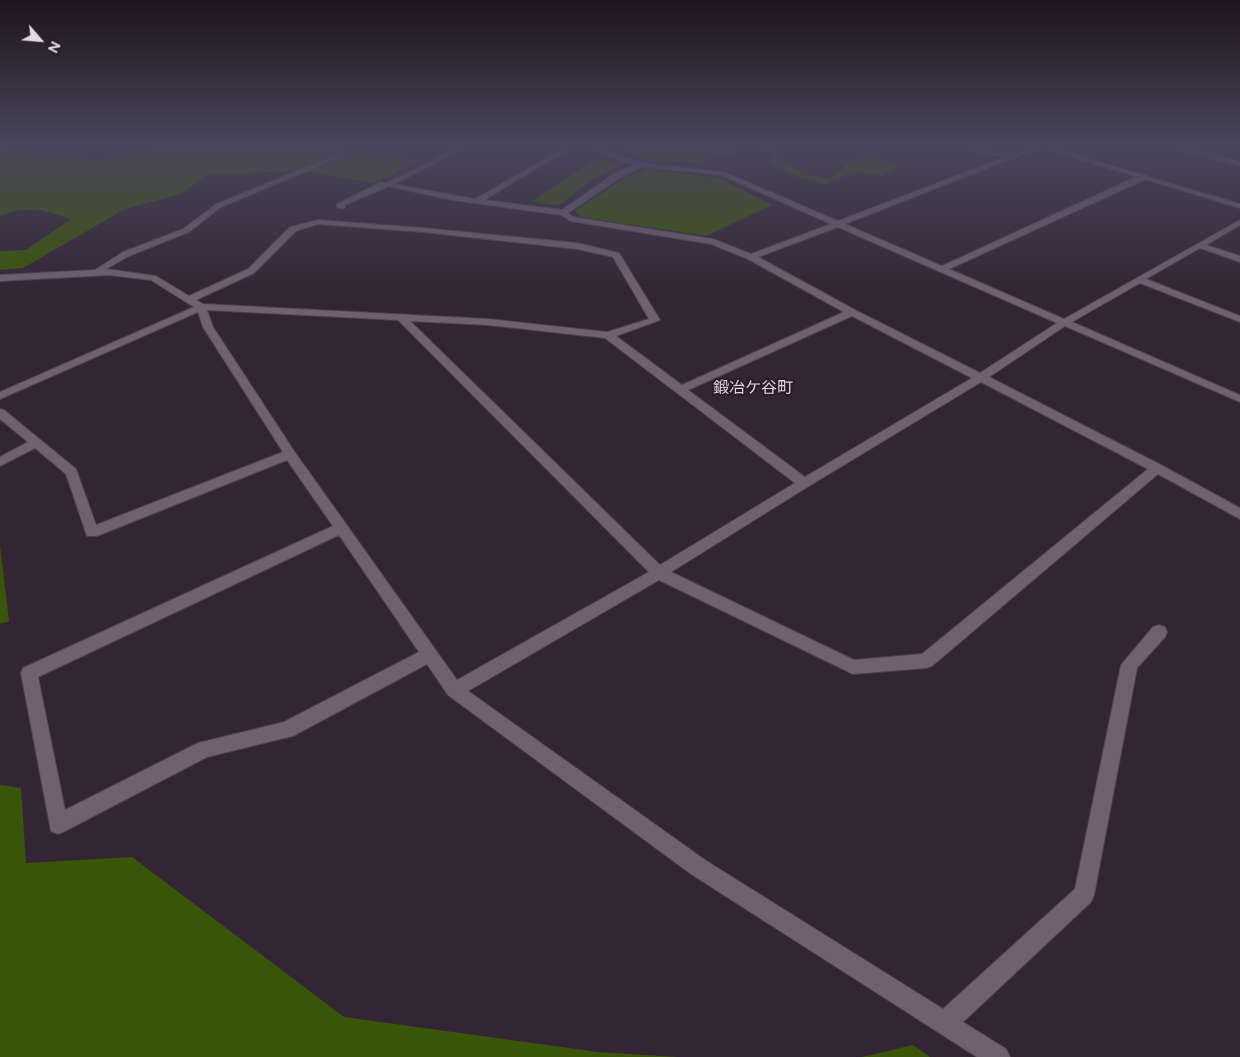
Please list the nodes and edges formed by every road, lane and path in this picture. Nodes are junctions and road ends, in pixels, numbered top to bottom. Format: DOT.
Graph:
graph roads {
  1 [pos="242,195"];
  2 [pos="361,195"];
  3 [pos="445,195"];
  4 [pos="487,195"];
  5 [pos="589,195"];
  6 [pos="773,195"];
  7 [pos="912,195"];
  8 [pos="1102,195"];
  9 [pos="1204,195"];
  10 [pos="477,201"];
  11 [pos="342,206"];
  12 [pos="1240,206"];
  13 [pos="563,213"];
  14 [pos="1240,222"];
  15 [pos="838,224"];
  16 [pos="1201,246"];
  17 [pos="751,257"];
  18 [pos="1240,259"];
  19 [pos="942,269"];
  20 [pos="97,273"];
  21 [pos="0,278"];
  22 [pos="1140,280"];
  23 [pos="195,303"];
  24 [pos="852,312"];
  25 [pos="401,318"];
  26 [pos="1240,319"];
  27 [pos="1064,322"];
  28 [pos="608,334"];
  29 [pos="982,377"];
  30 [pos="682,389"];
  31 [pos="0,396"];
  32 [pos="1240,399"];
  33 [pos="0,414"];
  34 [pos="36,443"];
  35 [pos="290,454"];
  36 [pos="0,462"];
  37 [pos="1157,468"];
  38 [pos="804,483"];
  39 [pos="1240,514"];
  40 [pos="342,528"];
  41 [pos="659,573"];
  42 [pos="1159,632"];
  43 [pos="429,655"];
  44 [pos="454,690"];
  45 [pos="944,1024"];
  46 [pos="998,1057"];
  1 -- 20 [label="street"];
  2 -- 11 [label="street"];
  3 -- 10 [label="street"];
  4 -- 10 [label="street"];
  5 -- 13 [label="street"];
  6 -- 15 [label="street"];
  7 -- 15 [label="street"];
  8 -- 19 [label="street"];
  9 -- 12 [label="street"];
  10 -- 13 [label="street"];
  13 -- 17 [label="street"];
  14 -- 16 [label="street"];
  15 -- 17 [label="street"];
  15 -- 19 [label="street"];
  16 -- 18 [label="street"];
  16 -- 22 [label="street"];
  17 -- 24 [label="street"];
  19 -- 27 [label="street"];
  20 -- 21 [label="street"];
  20 -- 23 [label="street"];
  22 -- 26 [label="street"];
  22 -- 27 [label="street"];
  23 -- 25 [label="street"];
  23 -- 28 [label="street"];
  23 -- 31 [label="street"];
  23 -- 35 [label="street"];
  24 -- 29 [label="street"];
  24 -- 30 [label="street"];
  25 -- 28 [label="street"];
  25 -- 41 [label="street"];
  27 -- 29 [label="street"];
  27 -- 32 [label="street"];
  28 -- 30 [label="street"];
  29 -- 37 [label="street"];
  29 -- 38 [label="street"];
  30 -- 38 [label="street"];
  33 -- 34 [label="street"];
  34 -- 35 [label="street"];
  34 -- 36 [label="street"];
  35 -- 40 [label="street"];
  37 -- 39 [label="street"];
  37 -- 41 [label="street"];
  38 -- 41 [label="street"];
  40 -- 43 [label="street"];
  40 -- 43 [label="street"];
  41 -- 44 [label="street"];
  42 -- 45 [label="street"];
  43 -- 44 [label="street"];
  44 -- 45 [label="street"];
  45 -- 46 [label="street"];
}
